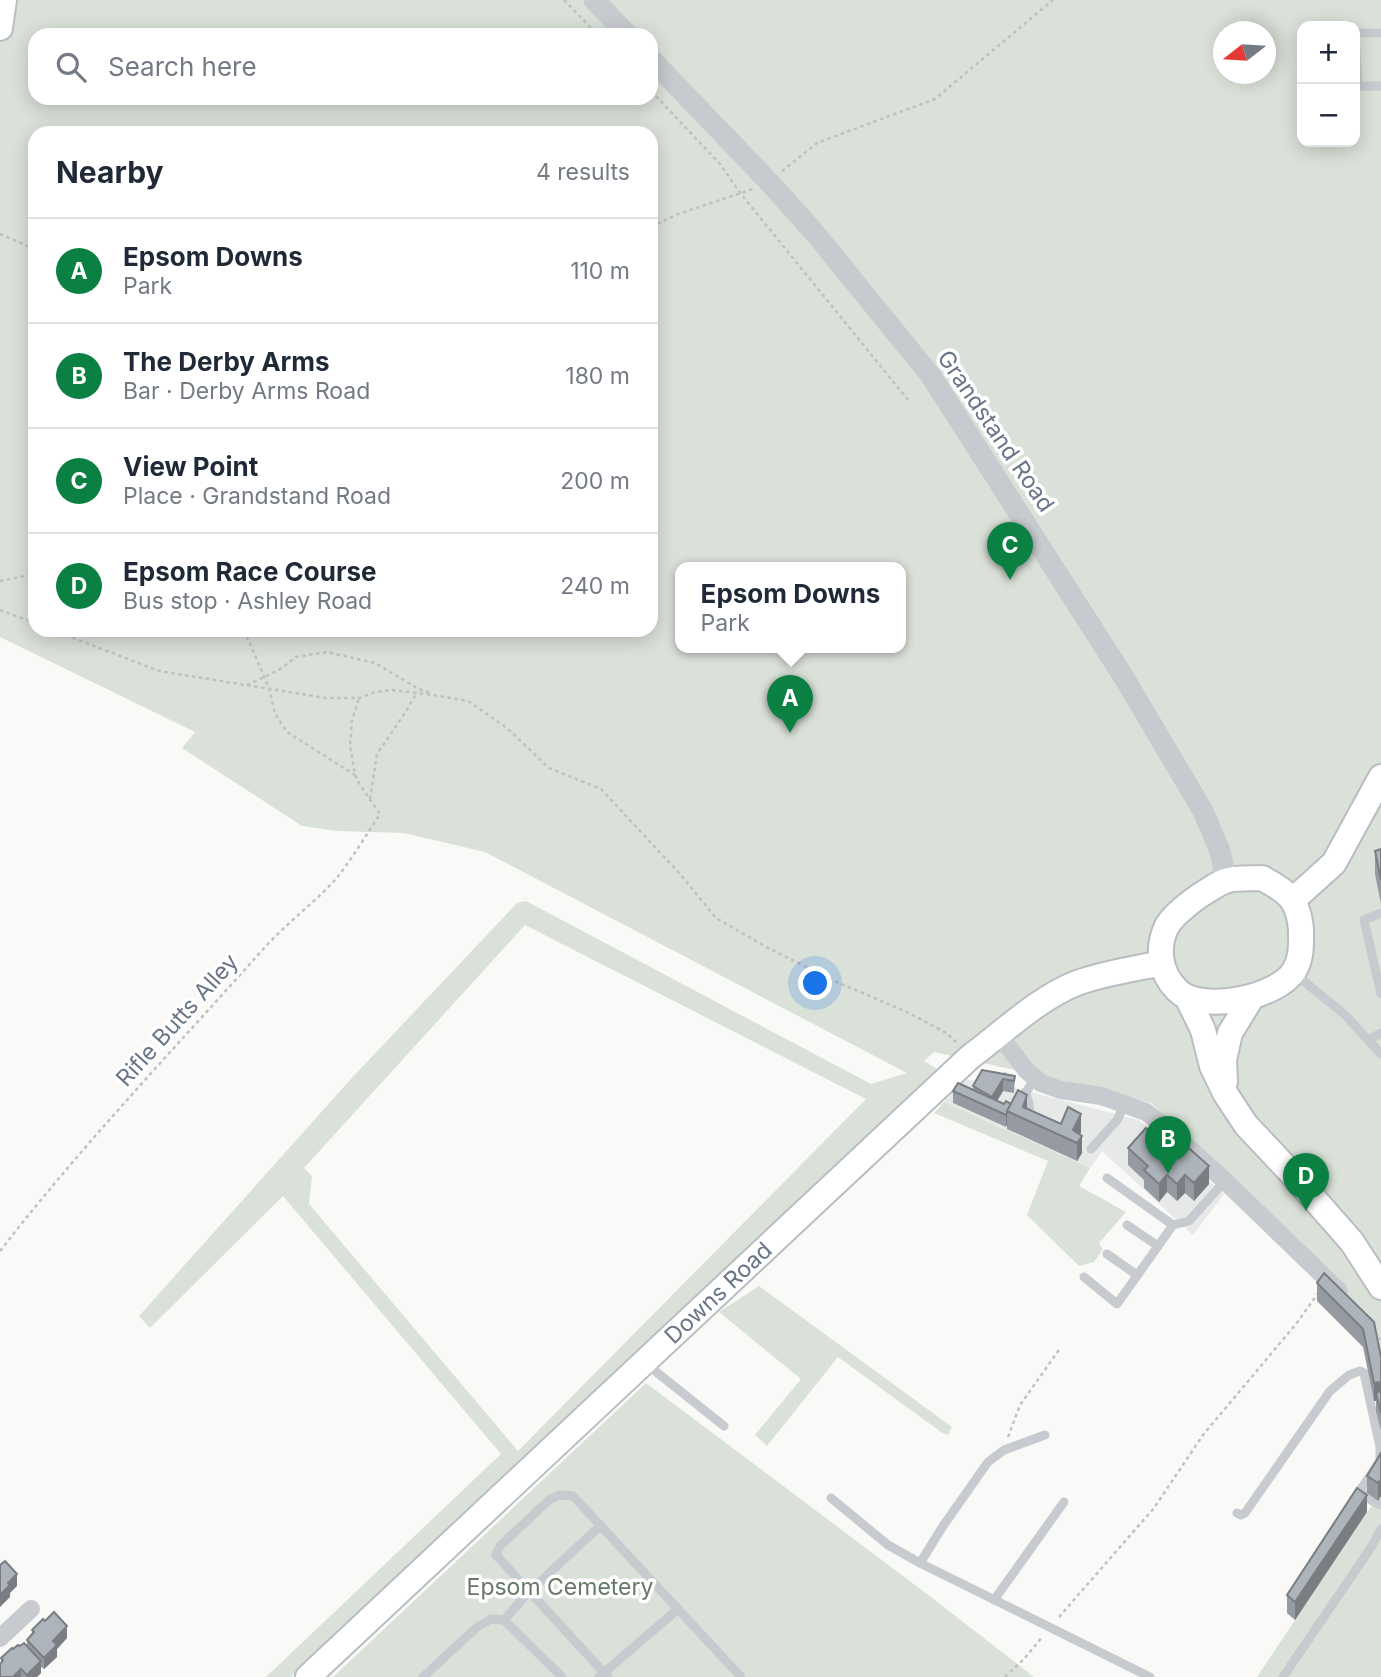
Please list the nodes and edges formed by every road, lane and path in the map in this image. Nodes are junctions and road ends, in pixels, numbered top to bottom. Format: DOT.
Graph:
graph roads {
  1 [pos="4,0"];
  2 [pos="564,0"];
  3 [pos="594,0"];
  4 [pos="1053,0"];
  5 [pos="0,28"];
  6 [pos="591,28"];
  7 [pos="621,28"];
  8 [pos="1381,33"];
  9 [pos="1360,35"];
  10 [pos="658,66"];
  11 [pos="1358,84"];
  12 [pos="1381,86"];
  13 [pos="658,98"];
  14 [pos="769,182"];
  15 [pos="741,194"];
  16 [pos="658,223"];
  17 [pos="0,234"];
  18 [pos="28,246"];
  19 [pos="908,400"];
  20 [pos="28,575"];
  21 [pos="0,581"];
  22 [pos="0,610"];
  23 [pos="28,620"];
  24 [pos="70,637"];
  25 [pos="247,637"];
  26 [pos="264,677"];
  27 [pos="247,685"];
  28 [pos="268,688"];
  29 [pos="417,688"];
  30 [pos="416,693"];
  31 [pos="433,695"];
  32 [pos="359,698"];
  33 [pos="355,775"];
  34 [pos="1381,776"];
  35 [pos="370,799"];
  36 [pos="1226,880"];
  37 [pos="1293,900"];
  38 [pos="1381,913"];
  39 [pos="1376,951"];
  40 [pos="1162,963"];
  41 [pos="1293,973"];
  42 [pos="1381,994"];
  43 [pos="1252,997"];
  44 [pos="1188,999"];
  45 [pos="1381,1033"];
  46 [pos="999,1035"];
  47 [pos="1369,1040"];
  48 [pos="1381,1054"];
  49 [pos="970,1057"];
  50 [pos="1029,1080"];
  51 [pos="1226,1093"];
  52 [pos="1124,1104"];
  53 [pos="1012,1107"];
  54 [pos="1037,1125"];
  55 [pos="1091,1149"];
  56 [pos="1107,1178"];
  57 [pos="1224,1181"];
  58 [pos="1127,1225"];
  59 [pos="1173,1225"];
  60 [pos="1158,1245"];
  61 [pos="0,1251"];
  62 [pos="1107,1254"];
  63 [pos="1137,1275"];
  64 [pos="1084,1277"];
  65 [pos="1328,1280"];
  66 [pos="1381,1287"];
  67 [pos="1347,1300"];
  68 [pos="1374,1331"];
  69 [pos="1381,1340"];
  70 [pos="1059,1350"];
  71 [pos="643,1362"];
  72 [pos="724,1426"];
  73 [pos="1045,1435"];
  74 [pos="1004,1450"];
  75 [pos="831,1498"];
  76 [pos="1064,1502"];
  77 [pos="1381,1505"];
  78 [pos="1237,1513"];
  79 [pos="601,1525"];
  80 [pos="1381,1529"];
  81 [pos="920,1563"];
  82 [pos="529,1592"];
  83 [pos="994,1600"];
  84 [pos="31,1609"];
  85 [pos="678,1609"];
  86 [pos="504,1620"];
  87 [pos="1050,1628"];
  88 [pos="0,1638"];
  89 [pos="604,1675"];
  90 [pos="308,1677"];
  91 [pos="423,1677"];
  92 [pos="562,1677"];
  93 [pos="741,1677"];
  94 [pos="1005,1677"];
  95 [pos="1150,1677"];
  96 [pos="1283,1677"];
  1 -- 5 [label="main road"];
  2 -- 6 [label="path"];
  3 -- 7 [label="street"];
  4 -- 14 [label="path"];
  8 -- 9 [label="lane"];
  10 -- 14 [label="street, Grandstand Road"];
  11 -- 12 [label="lane"];
  13 -- 15 [label="path"];
  14 -- 15 [label="path"];
  14 -- 36 [label="street, Grandstand Road"];
  15 -- 16 [label="path"];
  15 -- 19 [label="path"];
  17 -- 18 [label="path"];
  20 -- 21 [label="path"];
  22 -- 23 [label="path"];
  24 -- 27 [label="path"];
  25 -- 26 [label="path"];
  26 -- 27 [label="path"];
  26 -- 28 [label="path"];
  26 -- 29 [label="path"];
  27 -- 28 [label="path"];
  28 -- 32 [label="path"];
  28 -- 33 [label="path"];
  29 -- 30 [label="path"];
  29 -- 31 [label="path"];
  30 -- 31 [label="path"];
  30 -- 32 [label="path"];
  30 -- 35 [label="path"];
  31 -- 49 [label="path"];
  32 -- 33 [label="path"];
  33 -- 35 [label="path"];
  34 -- 37 [label="main road"];
  35 -- 61 [label="path, Rifle Butts Alley"];
  36 -- 37 [label="main road"];
  36 -- 40 [label="main road"];
  37 -- 41 [label="main road"];
  38 -- 39 [label="lane"];
  39 -- 42 [label="lane"];
  40 -- 44 [label="main road"];
  40 -- 46 [label="main road, Downs Road"];
  41 -- 43 [label="main road"];
  41 -- 47 [label="lane"];
  43 -- 44 [label="main road"];
  43 -- 51 [label="main road"];
  44 -- 51 [label="main road"];
  45 -- 47 [label="lane"];
  46 -- 49 [label="main road, Downs Road"];
  46 -- 50 [label="street"];
  47 -- 48 [label="lane"];
  49 -- 50 [label="path"];
  49 -- 71 [label="main road, Downs Road"];
  50 -- 52 [label="street"];
  50 -- 53 [label="lane"];
  50 -- 54 [label="lane"];
  51 -- 66 [label="main road"];
  52 -- 55 [label="lane"];
  52 -- 57 [label="street"];
  56 -- 59 [label="lane"];
  57 -- 59 [label="lane"];
  57 -- 65 [label="street"];
  58 -- 60 [label="lane"];
  59 -- 60 [label="lane"];
  60 -- 63 [label="lane"];
  62 -- 63 [label="lane"];
  63 -- 64 [label="lane"];
  65 -- 67 [label="street"];
  65 -- 87 [label="path"];
  68 -- 69 [label="path"];
  70 -- 74 [label="path"];
  71 -- 72 [label="lane"];
  71 -- 90 [label="main road, Downs Road"];
  73 -- 74 [label="lane"];
  74 -- 81 [label="lane"];
  75 -- 81 [label="lane"];
  76 -- 83 [label="lane"];
  77 -- 78 [label="lane"];
  79 -- 82 [label="lane"];
  79 -- 82 [label="lane"];
  79 -- 85 [label="lane"];
  80 -- 96 [label="lane"];
  81 -- 83 [label="lane"];
  82 -- 86 [label="lane"];
  82 -- 89 [label="lane"];
  83 -- 87 [label="lane"];
  84 -- 88 [label="street"];
  85 -- 89 [label="lane"];
  85 -- 93 [label="lane"];
  86 -- 91 [label="lane"];
  86 -- 92 [label="lane"];
  87 -- 94 [label="path"];
  87 -- 95 [label="lane"];
}
